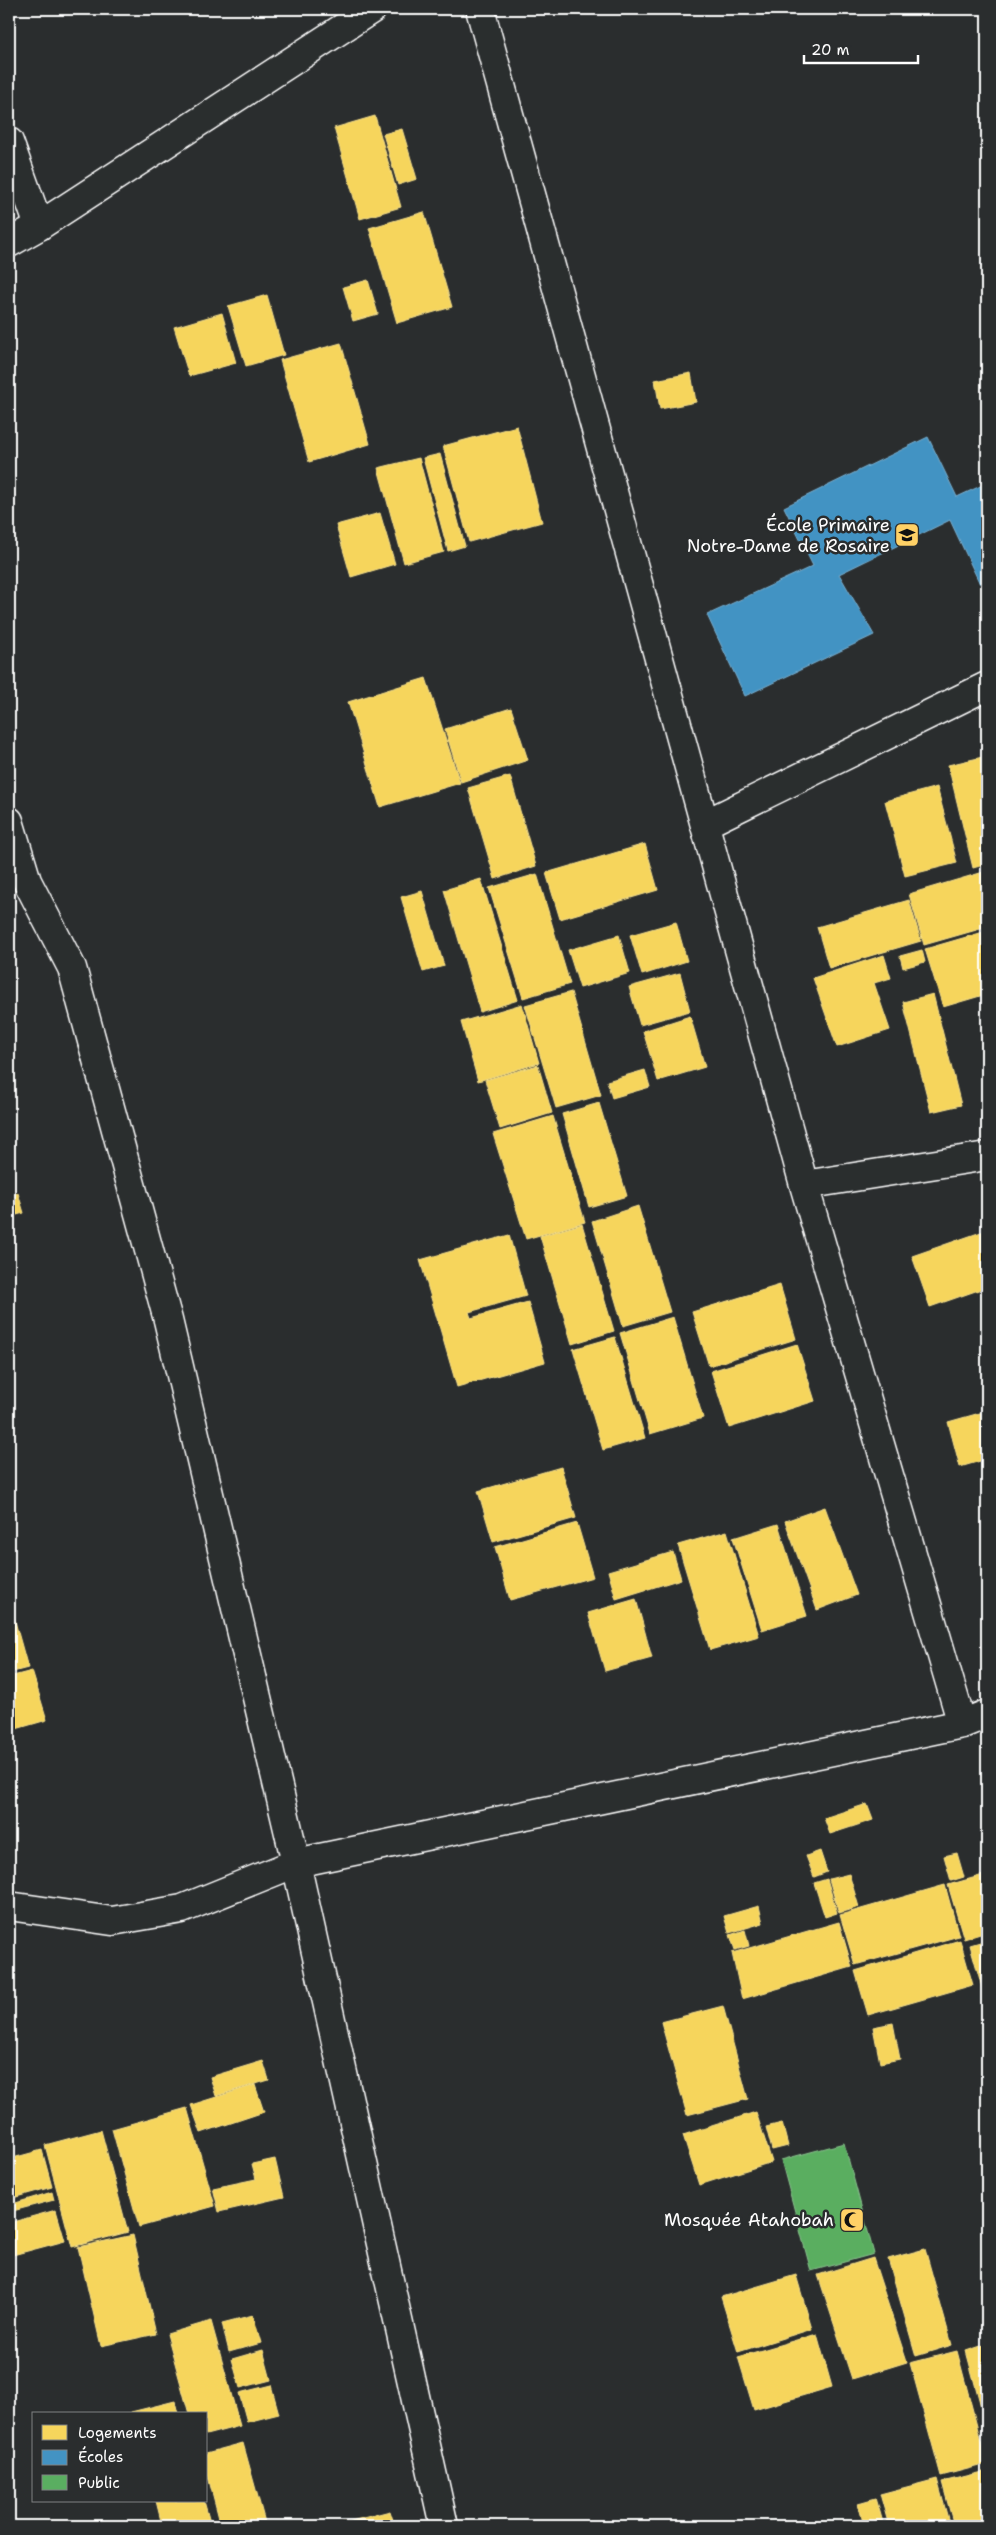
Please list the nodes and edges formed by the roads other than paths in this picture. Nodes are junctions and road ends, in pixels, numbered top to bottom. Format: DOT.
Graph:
graph roads {
  1 [pos="372,9"];
  2 [pos="480,9"];
  3 [pos="9,142"];
  4 [pos="39,226"];
  5 [pos="9,243"];
  6 [pos="987,686"];
  7 [pos="9,821"];
  8 [pos="705,824"];
  9 [pos="987,1156"];
  10 [pos="804,1185"];
  11 [pos="987,1714"];
  12 [pos="962,1724"];
  13 [pos="296,1863"];
  14 [pos="9,1906"];
  15 [pos="444,2526"];
  1 -- 4 [label="street"];
  2 -- 8 [label="street"];
  3 -- 4 [label="street"];
  4 -- 5 [label="street"];
  6 -- 8 [label="street"];
  7 -- 13 [label="street"];
  8 -- 10 [label="street"];
  9 -- 10 [label="street"];
  10 -- 12 [label="street"];
  11 -- 12 [label="street"];
  12 -- 13 [label="street"];
  13 -- 14 [label="street"];
  13 -- 15 [label="street"];
}
